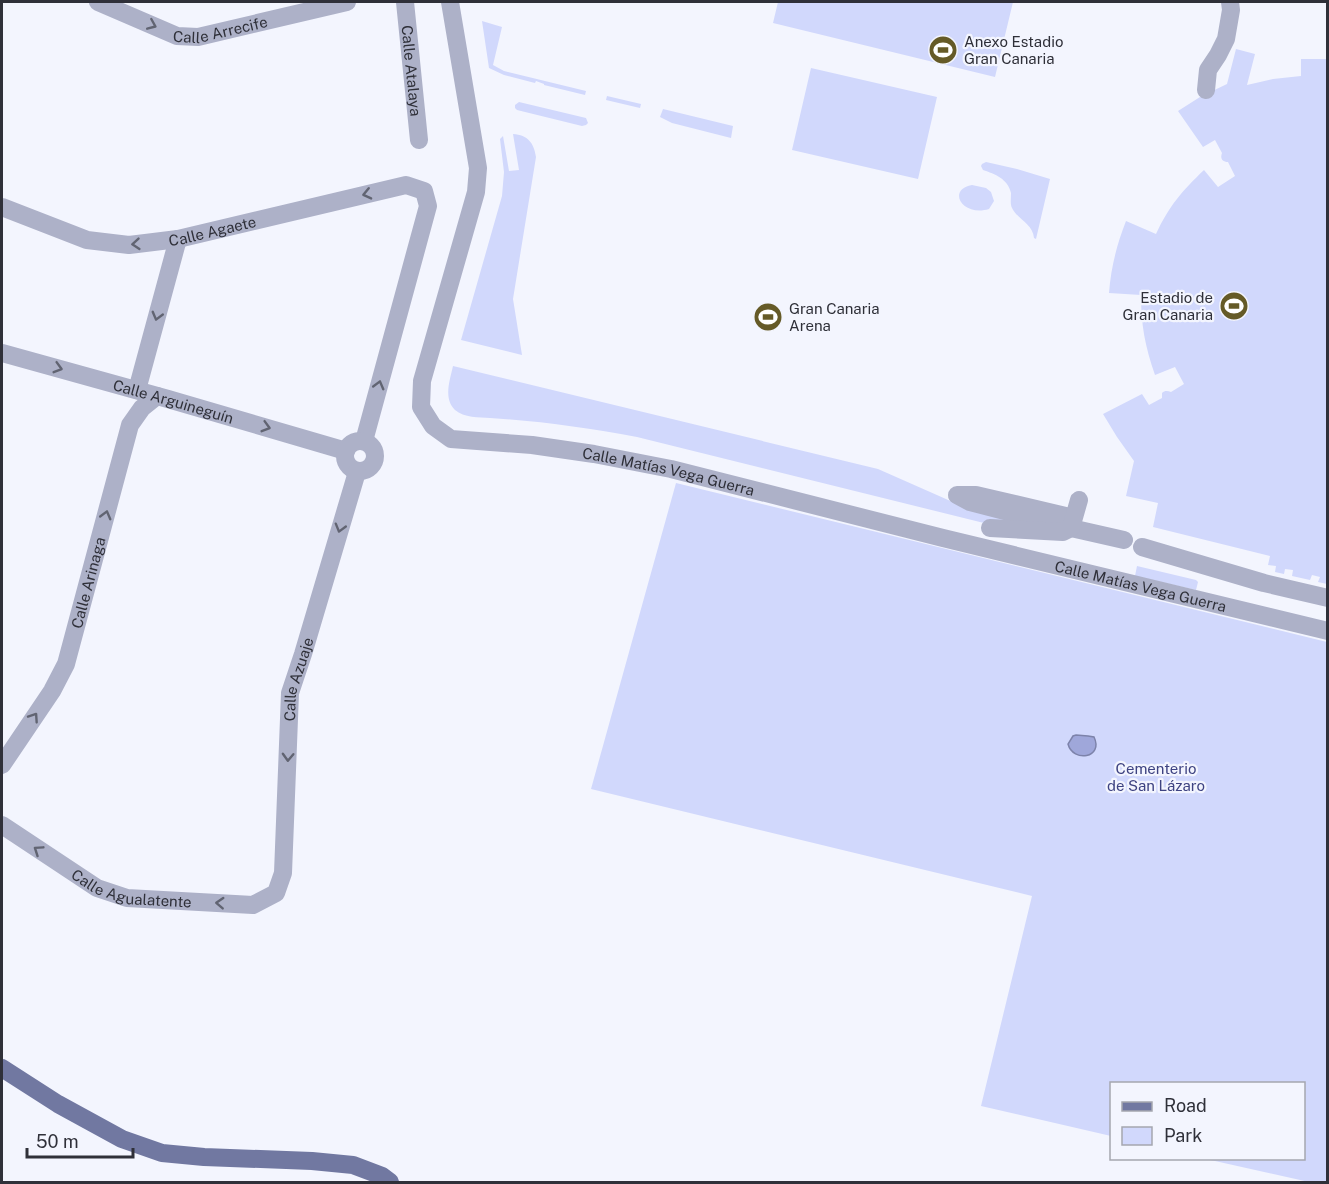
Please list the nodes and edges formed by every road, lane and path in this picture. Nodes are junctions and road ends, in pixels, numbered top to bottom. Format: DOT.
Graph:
graph roads {
  1 [pos="98,2"];
  2 [pos="347,2"];
  3 [pos="405,2"];
  4 [pos="450,2"];
  5 [pos="1230,2"];
  6 [pos="1206,90"];
  7 [pos="419,140"];
  8 [pos="2,207"];
  9 [pos="178,239"];
  10 [pos="2,353"];
  11 [pos="137,390"];
  12 [pos="157,396"];
  13 [pos="364,441"];
  14 [pos="345,451"];
  15 [pos="357,472"];
  16 [pos="1079,500"];
  17 [pos="1071,523"];
  18 [pos="990,528"];
  19 [pos="1124,540"];
  20 [pos="1142,547"];
  21 [pos="1328,598"];
  22 [pos="1328,631"];
  23 [pos="2,765"];
  24 [pos="2,825"];
  25 [pos="276,893"];
  26 [pos="2,1068"];
  27 [pos="390,1182"];
  1 -- 2 [label="street, Calle Arrecife, one-way"];
  3 -- 7 [label="street, Calle Atalaya"];
  4 -- 22 [label="street, Calle Matías Vega Guerra"];
  5 -- 6 [label="street"];
  9 -- 8 [label="street, Calle Agaete, one-way"];
  9 -- 11 [label="street, one-way"];
  13 -- 9 [label="street, Calle Agaete, one-way"];
  10 -- 11 [label="street, Calle Arguineguín, one-way"];
  11 -- 12 [label="street, Calle Arguineguín"];
  12 -- 14 [label="street, Calle Arguineguín, one-way"];
  23 -- 12 [label="street, Calle Arinaga, one-way"];
  13 -- 14 [label="street"];
  13 -- 15 [label="street"];
  14 -- 15 [label="street"];
  15 -- 25 [label="street, Calle Azuaje, one-way"];
  16 -- 17 [label="street"];
  17 -- 17 [label="street"];
  17 -- 18 [label="street"];
  17 -- 19 [label="street"];
  20 -- 21 [label="street"];
  25 -- 24 [label="street, Calle Agualatente, one-way"];
  26 -- 27 [label="main road"];
}
